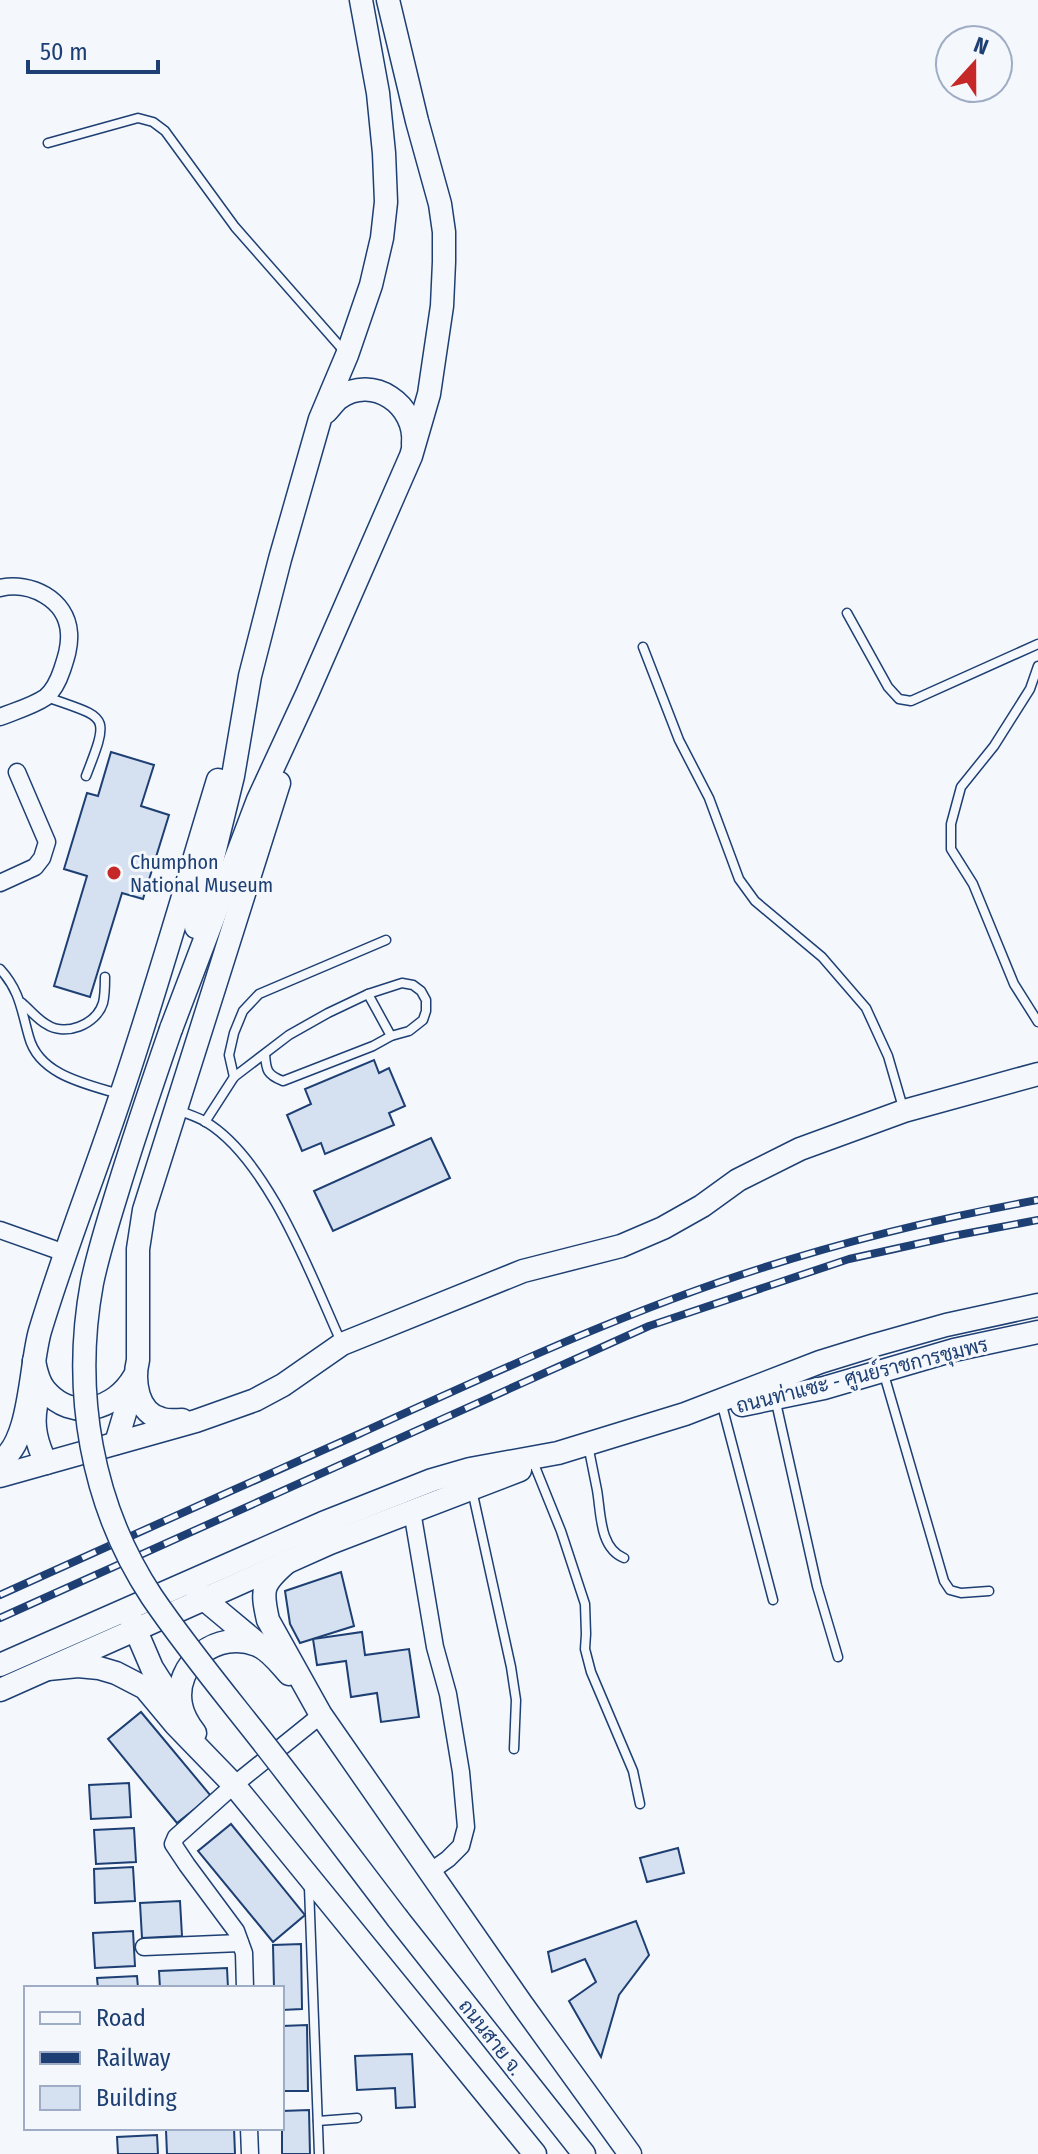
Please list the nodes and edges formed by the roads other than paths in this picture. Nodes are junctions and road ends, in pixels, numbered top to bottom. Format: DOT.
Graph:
graph roads {
  1 [pos="361,0"];
  2 [pos="388,0"];
  3 [pos="48,143"];
  4 [pos="347,355"];
  5 [pos="320,419"];
  6 [pos="411,456"];
  7 [pos="0,588"];
  8 [pos="847,613"];
  9 [pos="1038,644"];
  10 [pos="643,647"];
  11 [pos="1038,666"];
  12 [pos="250,676"];
  13 [pos="307,694"];
  14 [pos="46,697"];
  15 [pos="0,717"];
  16 [pos="17,772"];
  17 [pos="86,776"];
  18 [pos="0,883"];
  19 [pos="386,940"];
  20 [pos="0,969"];
  21 [pos="105,977"];
  22 [pos="368,994"];
  23 [pos="21,1002"];
  24 [pos="1038,1022"];
  25 [pos="171,1029"];
  26 [pos="391,1036"];
  27 [pos="265,1054"];
  28 [pos="1038,1074"];
  29 [pos="234,1077"];
  30 [pos="121,1095"];
  31 [pos="177,1110"];
  32 [pos="904,1111"];
  33 [pos="205,1122"];
  34 [pos="0,1230"];
  35 [pos="65,1253"];
  36 [pos="1038,1305"];
  37 [pos="1038,1332"];
  38 [pos="342,1344"];
  39 [pos="33,1360"];
  40 [pos="883,1370"];
  41 [pos="131,1382"];
  42 [pos="40,1383"];
  43 [pos="774,1397"];
  44 [pos="723,1409"];
  45 [pos="685,1414"];
  46 [pos="196,1421"];
  47 [pos="116,1443"];
  48 [pos="588,1445"];
  49 [pos="558,1453"];
  50 [pos="0,1461"];
  51 [pos="46,1463"];
  52 [pos="534,1464"];
  53 [pos="0,1476"];
  54 [pos="472,1489"];
  55 [pos="412,1511"];
  56 [pos="624,1558"];
  57 [pos="286,1563"];
  58 [pos="198,1591"];
  59 [pos="989,1591"];
  60 [pos="773,1600"];
  61 [pos="127,1608"];
  62 [pos="135,1630"];
  63 [pos="260,1645"];
  64 [pos="838,1657"];
  65 [pos="0,1665"];
  66 [pos="48,1669"];
  67 [pos="0,1690"];
  68 [pos="321,1715"];
  69 [pos="185,1719"];
  70 [pos="514,1749"];
  71 [pos="234,1785"];
  72 [pos="640,1804"];
  73 [pos="431,1871"];
  74 [pos="309,1878"];
  75 [pos="240,1943"];
  76 [pos="144,1947"];
  77 [pos="245,1986"];
  78 [pos="357,2118"];
  79 [pos="318,2121"];
  80 [pos="249,2130"];
  81 [pos="250,2154"];
  82 [pos="319,2154"];
  83 [pos="535,2154"];
  84 [pos="584,2154"];
  85 [pos="630,2154"];
  1 -- 4 [label="main road"];
  2 -- 6 [label="main road"];
  3 -- 4 [label="lane"];
  4 -- 5 [label="main road"];
  5 -- 6 [label="main road"];
  5 -- 12 [label="main road"];
  6 -- 13 [label="main road"];
  7 -- 14 [label="street"];
  8 -- 9 [label="lane"];
  10 -- 32 [label="lane"];
  11 -- 24 [label="lane"];
  12 -- 25 [label="main road"];
  12 -- 30 [label="main road"];
  13 -- 25 [label="main road"];
  13 -- 31 [label="main road"];
  14 -- 15 [label="street"];
  14 -- 17 [label="lane"];
  16 -- 18 [label="street"];
  19 -- 29 [label="lane"];
  20 -- 23 [label="lane"];
  21 -- 23 [label="lane"];
  22 -- 26 [label="lane"];
  22 -- 26 [label="lane"];
  22 -- 27 [label="lane"];
  23 -- 30 [label="lane"];
  25 -- 84 [label="main road, ถนนสาย จ., bridge"];
  26 -- 27 [label="lane"];
  27 -- 29 [label="lane"];
  28 -- 32 [label="main road"];
  29 -- 33 [label="lane"];
  30 -- 35 [label="main road"];
  31 -- 33 [label="lane"];
  31 -- 41 [label="main road"];
  32 -- 38 [label="main road"];
  33 -- 38 [label="lane"];
  34 -- 35 [label="street"];
  35 -- 39 [label="main road"];
  36 -- 45 [label="main road, ถนนท่าแซะ - ศูนย์ราชการชุมพร"];
  37 -- 40 [label="main road, ถนนท่าแซะ - ศูนย์ราชการชุมพร"];
  38 -- 46 [label="main road"];
  39 -- 42 [label="main road"];
  39 -- 50 [label="main road"];
  40 -- 43 [label="main road, ถนนท่าแซะ - ศูนย์ราชการชุมพร"];
  40 -- 59 [label="lane"];
  41 -- 42 [label="main road"];
  41 -- 46 [label="main road"];
  41 -- 47 [label="main road"];
  42 -- 51 [label="main road"];
  43 -- 44 [label="main road, ถนนท่าแซะ - ศูนย์ราชการชุมพร"];
  43 -- 64 [label="lane"];
  44 -- 45 [label="main road, ถนนท่าแซะ - ศูนย์ราชการชุมพร"];
  44 -- 60 [label="lane"];
  45 -- 48 [label="main road, ถนนท่าแซะ - ศูนย์ราชการชุมพร"];
  46 -- 47 [label="main road"];
  47 -- 51 [label="main road"];
  48 -- 49 [label="main road, ถนนท่าแซะ - ศูนย์ราชการชุมพร"];
  48 -- 56 [label="lane"];
  49 -- 52 [label="main road"];
  49 -- 58 [label="main road"];
  51 -- 53 [label="main road"];
  52 -- 54 [label="main road"];
  52 -- 72 [label="lane"];
  54 -- 55 [label="main road"];
  54 -- 70 [label="lane"];
  55 -- 57 [label="main road"];
  55 -- 73 [label="street"];
  57 -- 58 [label="main road"];
  57 -- 68 [label="main road"];
  58 -- 61 [label="main road"];
  58 -- 62 [label="main road"];
  58 -- 63 [label="main road"];
  61 -- 62 [label="main road"];
  61 -- 65 [label="main road"];
  62 -- 66 [label="main road"];
  62 -- 69 [label="main road"];
  63 -- 68 [label="main road"];
  63 -- 69 [label="main road"];
  66 -- 67 [label="main road"];
  66 -- 71 [label="main road"];
  68 -- 71 [label="street"];
  68 -- 73 [label="main road"];
  69 -- 71 [label="main road"];
  71 -- 74 [label="main road"];
  71 -- 75 [label="street"];
  73 -- 85 [label="main road"];
  74 -- 79 [label="lane"];
  74 -- 83 [label="main road"];
  75 -- 76 [label="street"];
  75 -- 77 [label="street"];
  78 -- 79 [label="lane"];
  79 -- 82 [label="lane"];
  80 -- 81 [label="street"];
}
